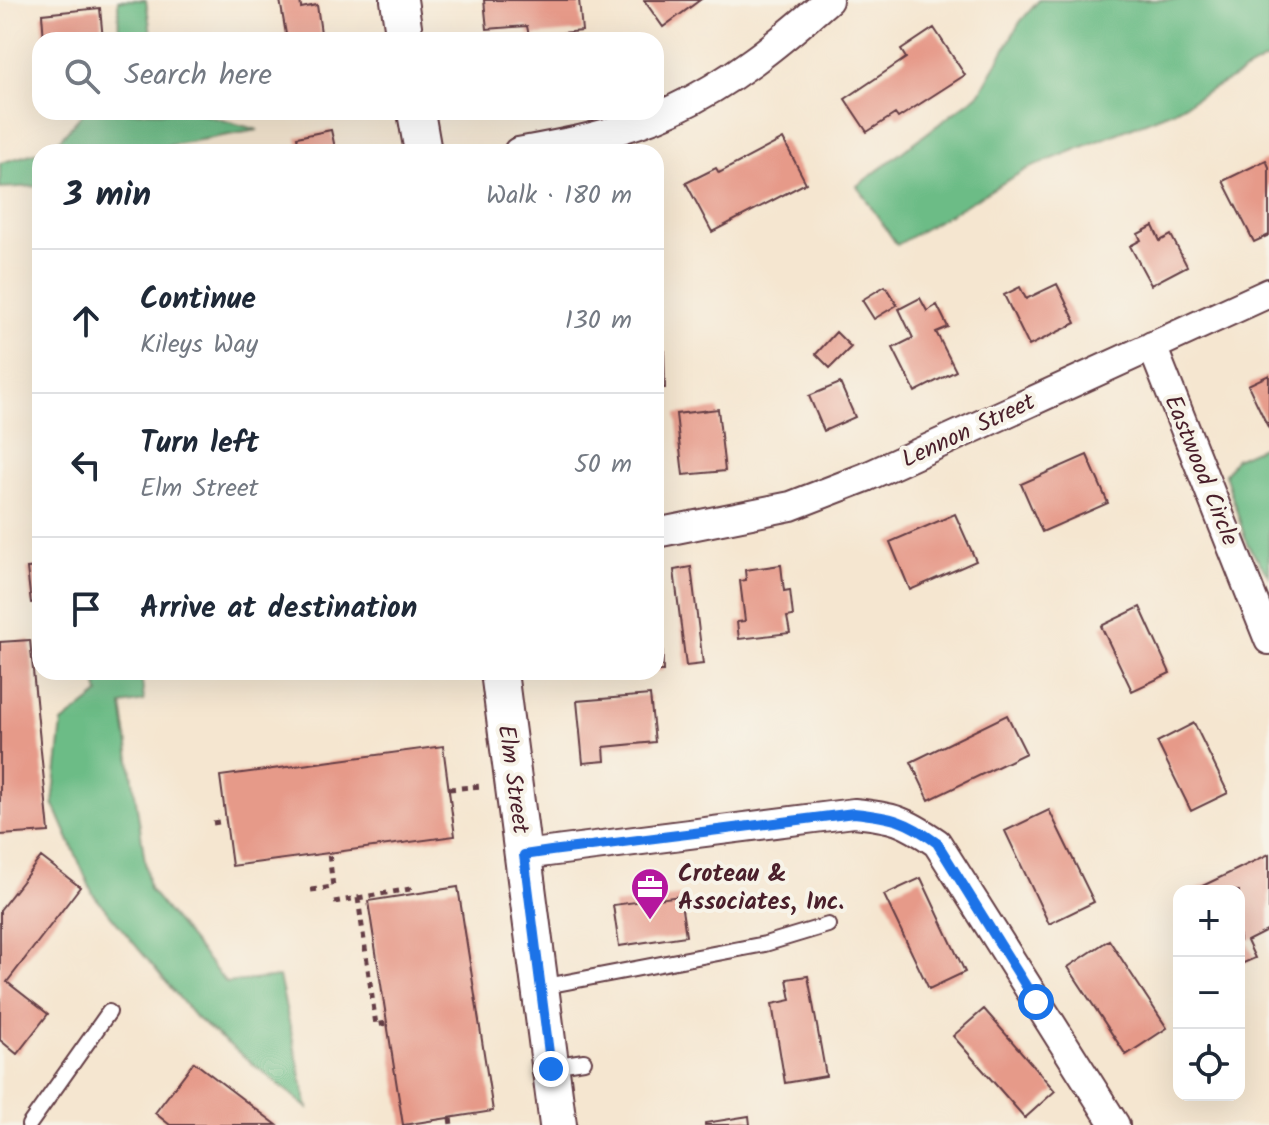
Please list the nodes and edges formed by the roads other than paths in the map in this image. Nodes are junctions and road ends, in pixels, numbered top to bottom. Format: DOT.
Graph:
graph roads {
  1 [pos="399,0"];
  2 [pos="828,0"];
  3 [pos="404,32"];
  4 [pos="664,113"];
  5 [pos="417,120"];
  6 [pos="644,120"];
  7 [pos="422,144"];
  8 [pos="556,144"];
  9 [pos="1269,293"];
  10 [pos="1152,346"];
  11 [pos="664,532"];
  12 [pos="1269,640"];
  13 [pos="500,680"];
  14 [pos="524,855"];
  15 [pos="828,925"];
  16 [pos="541,987"];
  17 [pos="109,1012"];
  18 [pos="29,1125"];
  19 [pos="558,1125"];
  20 [pos="1115,1125"];
  1 -- 3 [label="street"];
  2 -- 4 [label="street"];
  5 -- 7 [label="street"];
  6 -- 8 [label="street"];
  9 -- 10 [label="street, Lennon Street"];
  10 -- 11 [label="street, Lennon Street"];
  10 -- 12 [label="street, Eastwood Circle"];
  13 -- 14 [label="street, Elm Street"];
  14 -- 16 [label="street, Elm Street"];
  14 -- 20 [label="street"];
  15 -- 16 [label="lane"];
  16 -- 19 [label="street, Elm Street"];
  17 -- 18 [label="lane"];
}
